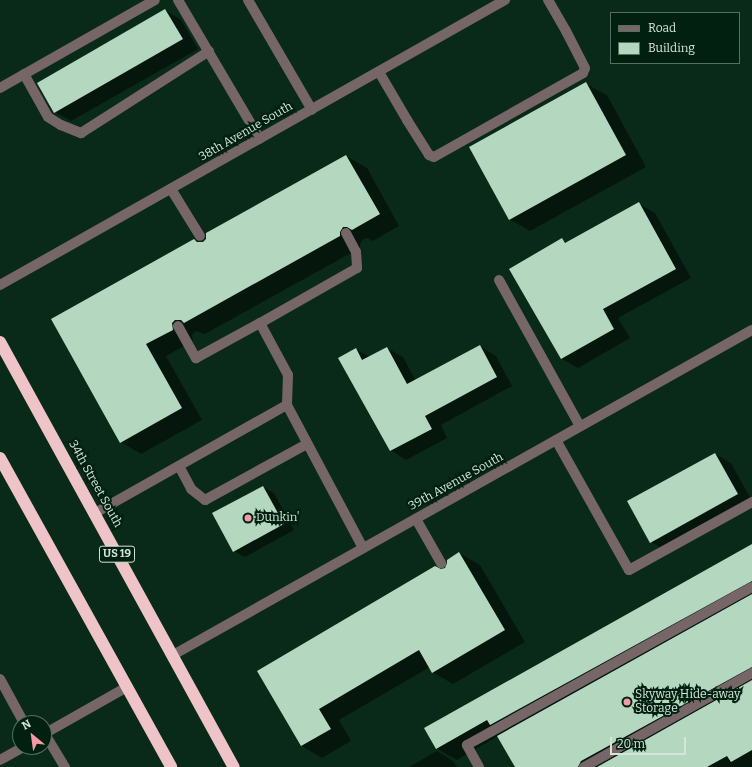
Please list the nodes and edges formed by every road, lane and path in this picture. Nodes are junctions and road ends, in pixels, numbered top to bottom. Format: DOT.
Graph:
graph roads {
  1 [pos="156,0"];
  2 [pos="178,0"];
  3 [pos="248,0"];
  4 [pos="505,0"];
  5 [pos="548,0"];
  6 [pos="209,51"];
  7 [pos="379,72"];
  8 [pos="24,74"];
  9 [pos="0,88"];
  10 [pos="312,110"];
  11 [pos="260,139"];
  12 [pos="171,189"];
  13 [pos="346,233"];
  14 [pos="200,236"];
  15 [pos="499,280"];
  16 [pos="0,285"];
  17 [pos="260,323"];
  18 [pos="178,326"];
  19 [pos="752,330"];
  20 [pos="0,342"];
  21 [pos="287,405"];
  22 [pos="580,426"];
  23 [pos="556,440"];
  24 [pos="307,444"];
  25 [pos="0,458"];
  26 [pos="179,466"];
  27 [pos="752,502"];
  28 [pos="95,513"];
  29 [pos="416,519"];
  30 [pos="363,548"];
  31 [pos="441,563"];
  32 [pos="752,587"];
  33 [pos="173,655"];
  34 [pos="752,673"];
  35 [pos="0,679"];
  36 [pos="128,687"];
  37 [pos="20,715"];
  38 [pos="52,730"];
  39 [pos="52,746"];
  40 [pos="12,753"];
  41 [pos="0,760"];
  42 [pos="65,767"];
  43 [pos="171,767"];
  44 [pos="234,767"];
  45 [pos="479,767"];
  46 [pos="584,767"];
  1 -- 8 [label="street"];
  2 -- 6 [label="street"];
  3 -- 10 [label="street"];
  4 -- 7 [label="street, 38th Avenue South"];
  5 -- 7 [label="street"];
  6 -- 8 [label="street"];
  6 -- 11 [label="street"];
  7 -- 10 [label="street, 38th Avenue South"];
  8 -- 9 [label="street"];
  10 -- 11 [label="street, 38th Avenue South"];
  11 -- 12 [label="street, 38th Avenue South"];
  12 -- 14 [label="street"];
  12 -- 16 [label="street, 38th Avenue South"];
  13 -- 17 [label="street"];
  15 -- 22 [label="street"];
  17 -- 18 [label="street"];
  17 -- 21 [label="street"];
  19 -- 22 [label="street, 39th Avenue South"];
  20 -- 28 [label="highway, 34th Street South / US 19"];
  21 -- 24 [label="street"];
  21 -- 26 [label="street"];
  22 -- 23 [label="street, 39th Avenue South"];
  23 -- 27 [label="street"];
  23 -- 29 [label="street, 39th Avenue South"];
  24 -- 26 [label="street"];
  24 -- 30 [label="street"];
  25 -- 36 [label="highway"];
  26 -- 28 [label="street"];
  28 -- 33 [label="highway, 34th Street South / US 19"];
  29 -- 30 [label="street, 39th Avenue South"];
  29 -- 31 [label="street"];
  30 -- 33 [label="street, 39th Avenue South"];
  32 -- 45 [label="street"];
  33 -- 44 [label="highway, 34th Street South / US 19"];
  34 -- 46 [label="street"];
  35 -- 37 [label="street"];
  36 -- 38 [label="street"];
  36 -- 43 [label="highway"];
  39 -- 42 [label="street"];
  40 -- 41 [label="street"];
}
